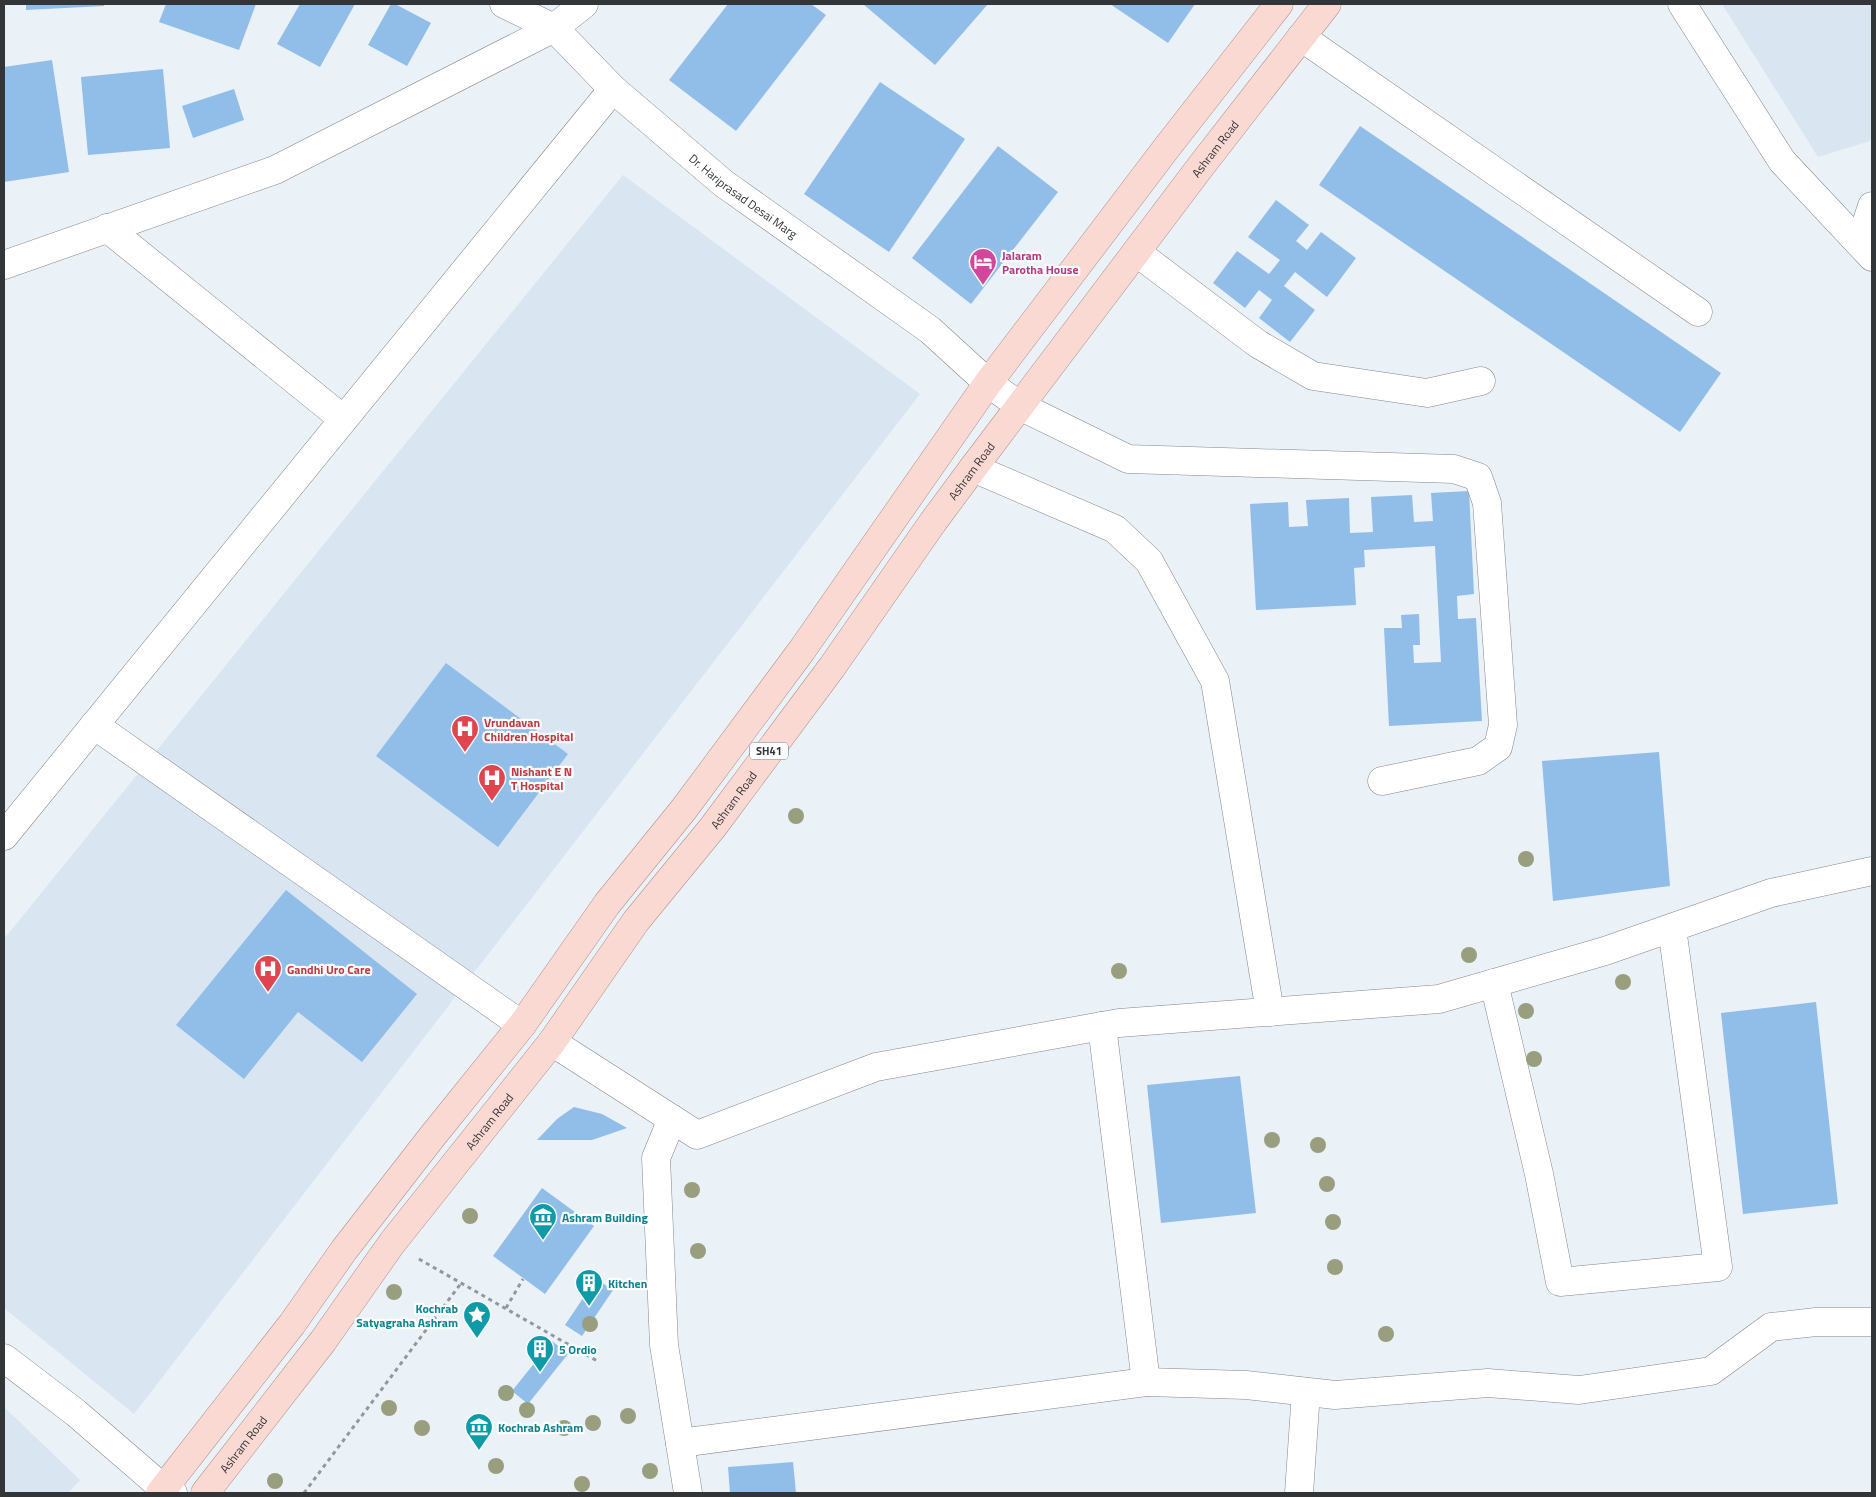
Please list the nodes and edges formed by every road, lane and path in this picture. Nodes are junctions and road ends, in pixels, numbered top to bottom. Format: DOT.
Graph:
graph roads {
  1 [pos="504,4"];
  2 [pos="584,4"];
  3 [pos="1279,4"];
  4 [pos="1327,4"];
  5 [pos="1682,4"];
  6 [pos="554,28"];
  7 [pos="1301,37"];
  8 [pos="613,90"];
  9 [pos="1872,206"];
  10 [pos="107,228"];
  11 [pos="1866,250"];
  12 [pos="1136,252"];
  13 [pos="4,265"];
  14 [pos="1698,312"];
  15 [pos="1482,381"];
  16 [pos="988,383"];
  17 [pos="1020,406"];
  18 [pos="343,419"];
  19 [pos="973,468"];
  20 [pos="94,725"];
  21 [pos="1382,780"];
  22 [pos="4,836"];
  23 [pos="1872,871"];
  24 [pos="1672,928"];
  25 [pos="1494,983"];
  26 [pos="1270,1012"];
  27 [pos="522,1025"];
  28 [pos="1102,1026"];
  29 [pos="552,1042"];
  30 [pos="672,1119"];
  31 [pos="440,1270"];
  32 [pos="523,1278"];
  33 [pos="462,1282"];
  34 [pos="506,1308"];
  35 [pos="1872,1322"];
  36 [pos="4,1358"];
  37 [pos="599,1362"];
  38 [pos="1146,1382"];
  39 [pos="1306,1392"];
  40 [pos="680,1443"];
  41 [pos="166,1492"];
  42 [pos="204,1493"];
  43 [pos="304,1493"];
  44 [pos="688,1493"];
  45 [pos="1300,1493"];
  1 -- 6 [label="street, Dr. Hariprasad Desai Marg"];
  2 -- 6 [label="street"];
  3 -- 16 [label="main road"];
  4 -- 7 [label="main road, Ashram Road / SH41"];
  5 -- 11 [label="street"];
  6 -- 8 [label="street, Dr. Hariprasad Desai Marg"];
  6 -- 10 [label="street"];
  7 -- 12 [label="main road, Ashram Road / SH41"];
  7 -- 14 [label="street"];
  8 -- 16 [label="street, Dr. Hariprasad Desai Marg"];
  8 -- 18 [label="street"];
  9 -- 11 [label="street"];
  10 -- 13 [label="street"];
  10 -- 18 [label="street"];
  12 -- 15 [label="street"];
  12 -- 17 [label="main road, Ashram Road / SH41"];
  16 -- 17 [label="street, Dr. Hariprasad Desai Marg"];
  16 -- 27 [label="main road"];
  17 -- 19 [label="main road, Ashram Road / SH41"];
  17 -- 21 [label="street, Dr. Hariprasad Desai Marg"];
  18 -- 20 [label="street"];
  19 -- 26 [label="street"];
  19 -- 29 [label="main road, Ashram Road / SH41"];
  20 -- 22 [label="street"];
  20 -- 27 [label="street"];
  23 -- 24 [label="street"];
  24 -- 25 [label="street"];
  24 -- 25 [label="street"];
  25 -- 26 [label="street"];
  26 -- 28 [label="street"];
  27 -- 41 [label="main road"];
  28 -- 30 [label="street"];
  28 -- 38 [label="street"];
  29 -- 30 [label="street"];
  29 -- 42 [label="main road, Ashram Road / SH41"];
  30 -- 40 [label="street"];
  31 -- 33 [label="path"];
  32 -- 34 [label="path"];
  33 -- 34 [label="path"];
  33 -- 43 [label="path"];
  34 -- 37 [label="path"];
  35 -- 39 [label="street"];
  36 -- 41 [label="street"];
  38 -- 39 [label="street"];
  38 -- 40 [label="street"];
  39 -- 45 [label="street"];
  40 -- 44 [label="street"];
}
